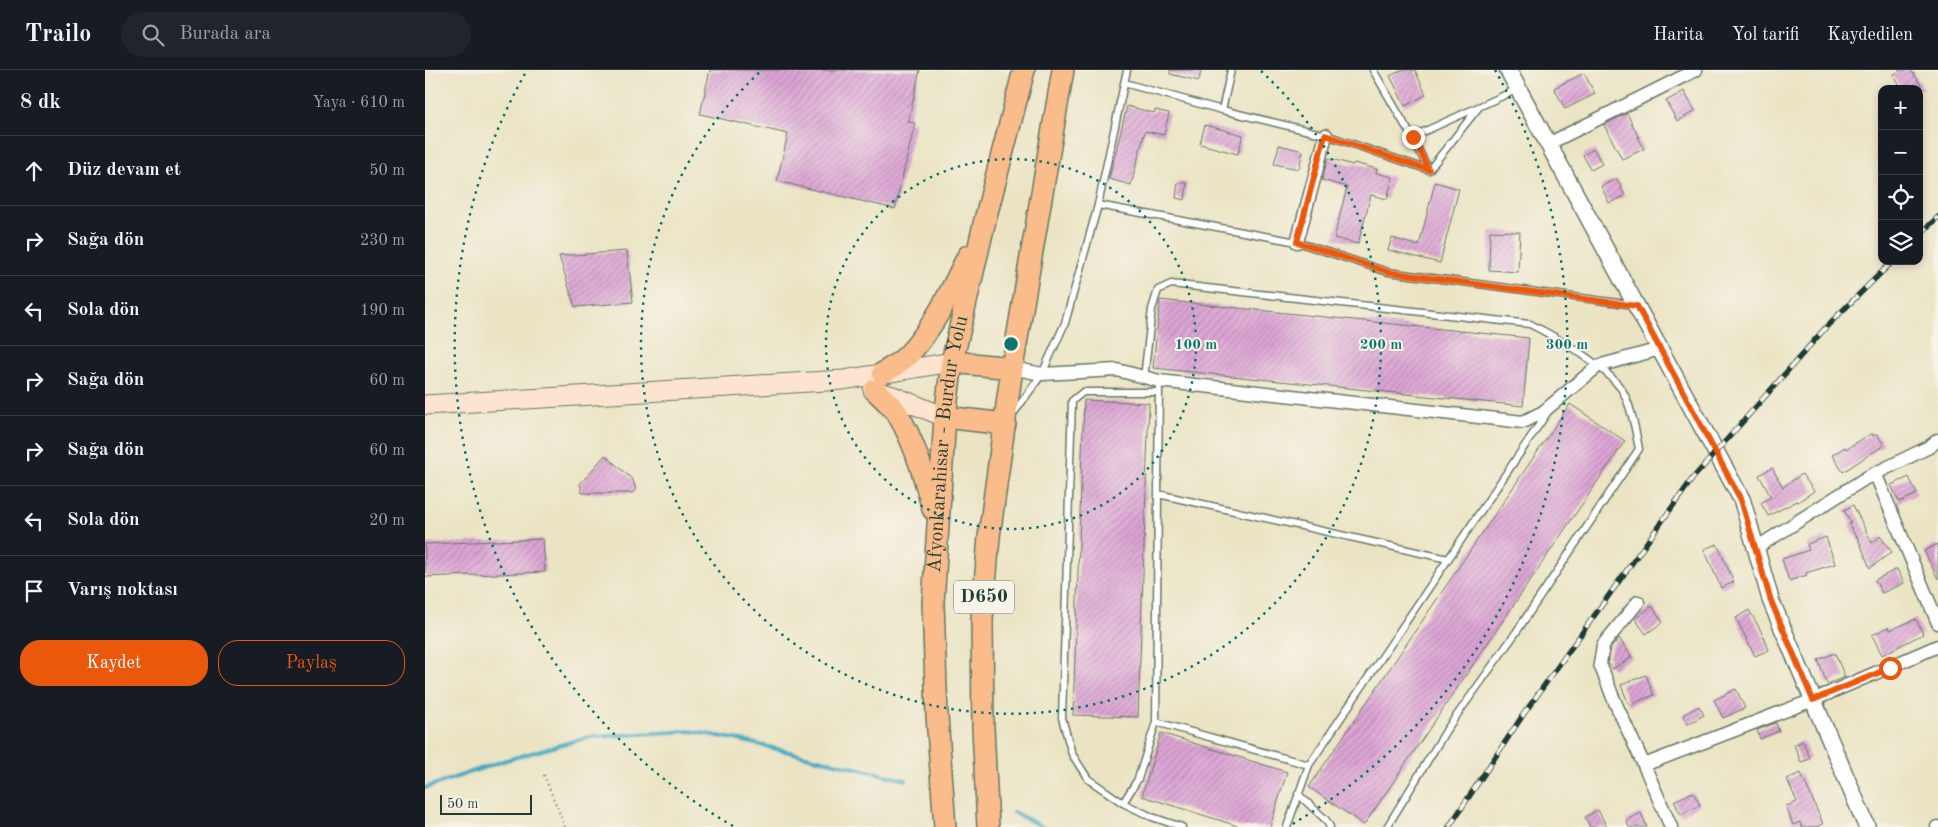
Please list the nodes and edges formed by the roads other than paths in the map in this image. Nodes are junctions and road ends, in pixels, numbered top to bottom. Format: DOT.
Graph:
graph roads {
  1 [pos="1024,70"];
  2 [pos="1063,70"];
  3 [pos="1127,70"];
  4 [pos="1231,70"];
  5 [pos="1373,70"];
  6 [pos="1508,70"];
  7 [pos="1696,70"];
  8 [pos="1125,83"];
  9 [pos="1518,90"];
  10 [pos="1479,107"];
  11 [pos="1222,110"];
  12 [pos="1325,135"];
  13 [pos="1413,137"];
  14 [pos="1548,144"];
  15 [pos="1429,170"];
  16 [pos="1098,205"];
  17 [pos="985,220"];
  18 [pos="1297,242"];
  19 [pos="1637,306"];
  20 [pos="1660,349"];
  21 [pos="952,362"];
  22 [pos="1598,366"];
  23 [pos="1012,368"];
  24 [pos="1042,374"];
  25 [pos="1144,378"];
  26 [pos="879,382"];
  27 [pos="1159,386"];
  28 [pos="1554,403"];
  29 [pos="425,405"];
  30 [pos="945,417"];
  31 [pos="1005,424"];
  32 [pos="1938,440"];
  33 [pos="1875,474"];
  34 [pos="1158,494"];
  35 [pos="937,523"];
  36 [pos="1756,548"];
  37 [pos="1448,559"];
  38 [pos="1638,602"];
  39 [pos="1938,622"];
  40 [pos="1938,646"];
  41 [pos="1813,700"];
  42 [pos="1156,722"];
  43 [pos="1309,764"];
  44 [pos="1644,764"];
  45 [pos="1298,794"];
  46 [pos="1123,803"];
  47 [pos="945,827"];
  48 [pos="989,827"];
  49 [pos="1182,827"];
  50 [pos="1287,827"];
  51 [pos="1330,827"];
  52 [pos="1387,827"];
  53 [pos="1671,827"];
  54 [pos="1867,827"];
  1 -- 17 [label="highway, Afyonkarahisar - Burdur Yolu / D650"];
  2 -- 23 [label="highway, D650"];
  3 -- 8 [label="lane"];
  4 -- 11 [label="lane"];
  5 -- 13 [label="lane"];
  6 -- 9 [label="street"];
  7 -- 14 [label="street"];
  8 -- 11 [label="lane"];
  8 -- 16 [label="lane"];
  9 -- 10 [label="lane"];
  9 -- 14 [label="street"];
  10 -- 13 [label="lane"];
  10 -- 15 [label="lane"];
  11 -- 12 [label="lane"];
  12 -- 15 [label="lane"];
  12 -- 18 [label="street"];
  13 -- 15 [label="lane"];
  14 -- 19 [label="street"];
  16 -- 18 [label="lane"];
  16 -- 24 [label="lane"];
  17 -- 21 [label="highway, Afyonkarahisar - Burdur Yolu / D650"];
  17 -- 26 [label="highway"];
  18 -- 19 [label="lane"];
  19 -- 20 [label="street"];
  20 -- 22 [label="street"];
  20 -- 36 [label="street"];
  21 -- 23 [label="highway"];
  21 -- 26 [label="main road"];
  21 -- 30 [label="highway, Afyonkarahisar - Burdur Yolu / D650"];
  22 -- 25 [label="lane"];
  22 -- 28 [label="street"];
  22 -- 52 [label="lane"];
  23 -- 24 [label="street"];
  23 -- 31 [label="highway, D650"];
  24 -- 25 [label="street"];
  24 -- 31 [label="lane"];
  25 -- 27 [label="street"];
  26 -- 29 [label="main road"];
  26 -- 30 [label="main road"];
  26 -- 35 [label="highway"];
  27 -- 28 [label="street"];
  27 -- 34 [label="lane"];
  27 -- 46 [label="lane"];
  28 -- 37 [label="lane"];
  30 -- 31 [label="highway"];
  30 -- 35 [label="highway, Afyonkarahisar - Burdur Yolu / D650"];
  31 -- 48 [label="highway, D650"];
  32 -- 33 [label="street"];
  33 -- 36 [label="street"];
  33 -- 39 [label="street"];
  34 -- 37 [label="lane"];
  34 -- 42 [label="lane"];
  35 -- 47 [label="highway, Afyonkarahisar - Burdur Yolu / D650"];
  36 -- 41 [label="street"];
  37 -- 43 [label="lane"];
  38 -- 44 [label="street"];
  40 -- 41 [label="street"];
  41 -- 44 [label="street"];
  41 -- 54 [label="street"];
  42 -- 43 [label="lane"];
  42 -- 46 [label="lane"];
  43 -- 45 [label="lane"];
  44 -- 53 [label="street"];
  45 -- 50 [label="lane"];
  45 -- 51 [label="lane"];
  46 -- 49 [label="lane"];
}
